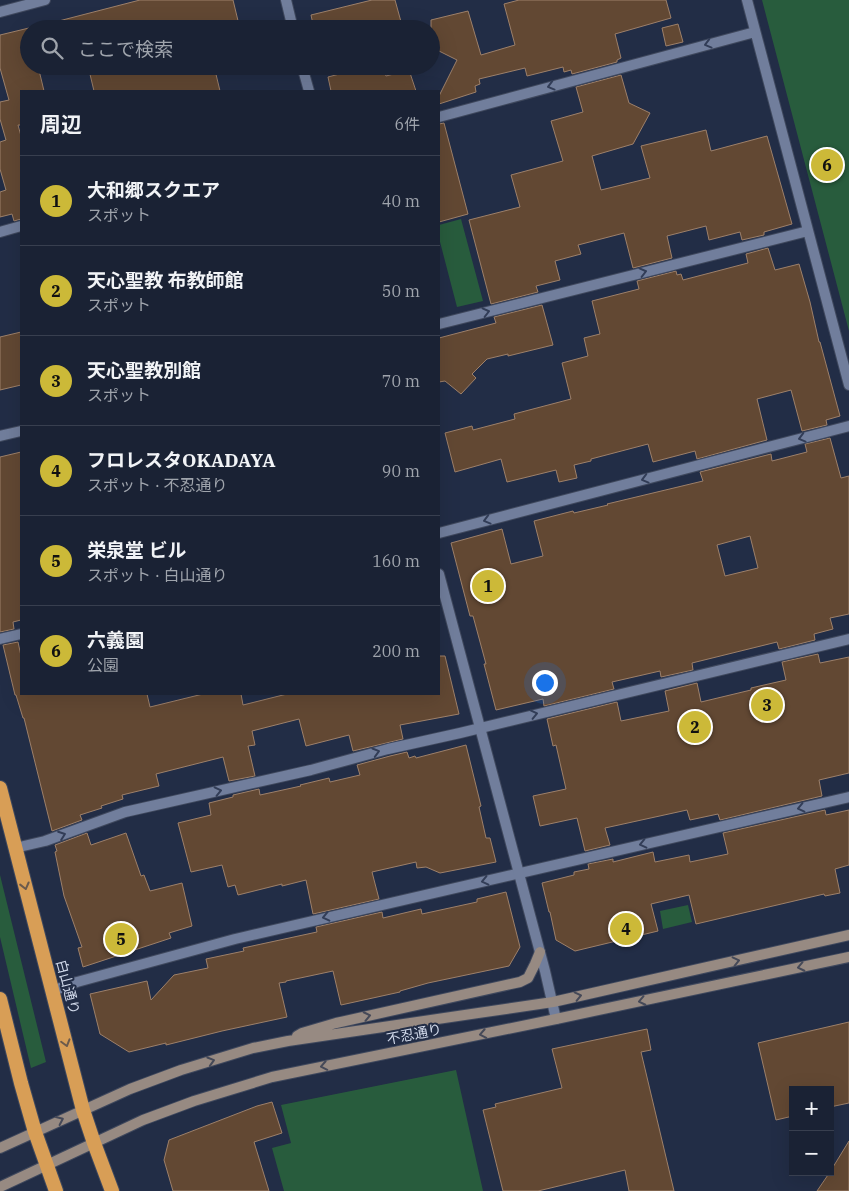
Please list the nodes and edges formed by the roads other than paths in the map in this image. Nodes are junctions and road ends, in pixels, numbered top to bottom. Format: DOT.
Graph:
graph roads {
  1 [pos="45,0"];
  2 [pos="286,0"];
  3 [pos="747,0"];
  4 [pos="0,12"];
  5 [pos="291,20"];
  6 [pos="755,32"];
  7 [pos="305,75"];
  8 [pos="309,90"];
  9 [pos="440,117"];
  10 [pos="20,226"];
  11 [pos="808,231"];
  12 [pos="0,232"];
  13 [pos="440,324"];
  14 [pos="849,385"];
  15 [pos="849,426"];
  16 [pos="20,430"];
  17 [pos="0,436"];
  18 [pos="440,532"];
  19 [pos="440,578"];
  20 [pos="20,634"];
  21 [pos="0,639"];
  22 [pos="849,639"];
  23 [pos="480,728"];
  24 [pos="0,788"];
  25 [pos="849,797"];
  26 [pos="15,848"];
  27 [pos="518,873"];
  28 [pos="849,935"];
  29 [pos="540,952"];
  30 [pos="849,957"];
  31 [pos="52,991"];
  32 [pos="0,999"];
  33 [pos="553,1002"];
  34 [pos="556,1019"];
  35 [pos="288,1041"];
  36 [pos="83,1110"];
  37 [pos="35,1132"];
  38 [pos="94,1143"];
  39 [pos="0,1148"];
  40 [pos="47,1166"];
  41 [pos="0,1187"];
  42 [pos="56,1191"];
  43 [pos="112,1191"];
  1 -- 4 [label="street"];
  2 -- 5 [label="street"];
  3 -- 6 [label="street"];
  6 -- 9 [label="street, one-way"];
  6 -- 11 [label="street"];
  7 -- 8 [label="street"];
  10 -- 12 [label="street"];
  13 -- 11 [label="street, one-way"];
  11 -- 14 [label="street"];
  15 -- 18 [label="street, one-way"];
  16 -- 17 [label="street"];
  19 -- 23 [label="street"];
  20 -- 21 [label="street"];
  23 -- 22 [label="street, one-way"];
  26 -- 23 [label="street, one-way"];
  23 -- 27 [label="street"];
  24 -- 26 [label="highway, 白山通り"];
  25 -- 27 [label="street, one-way"];
  26 -- 31 [label="highway, 白山通り, one-way"];
  27 -- 29 [label="street"];
  27 -- 31 [label="street, one-way"];
  33 -- 28 [label="main road, 不忍通り, one-way"];
  29 -- 33 [label="street"];
  35 -- 29 [label="main road, one-way"];
  30 -- 34 [label="main road, 不忍通り, one-way"];
  31 -- 36 [label="highway, 白山通り, one-way"];
  32 -- 37 [label="highway"];
  33 -- 34 [label="street"];
  33 -- 35 [label="main road, 不忍通り"];
  34 -- 38 [label="main road, 不忍通り, one-way"];
  36 -- 35 [label="main road, 不忍通り, one-way"];
  37 -- 36 [label="main road, 不忍通り, one-way"];
  36 -- 38 [label="highway, 白山通り"];
  37 -- 39 [label="main road, 不忍通り"];
  37 -- 40 [label="highway"];
  38 -- 40 [label="main road, 不忍通り"];
  38 -- 43 [label="highway, 白山通り"];
  40 -- 41 [label="main road, 不忍通り"];
  40 -- 42 [label="highway"];
}
